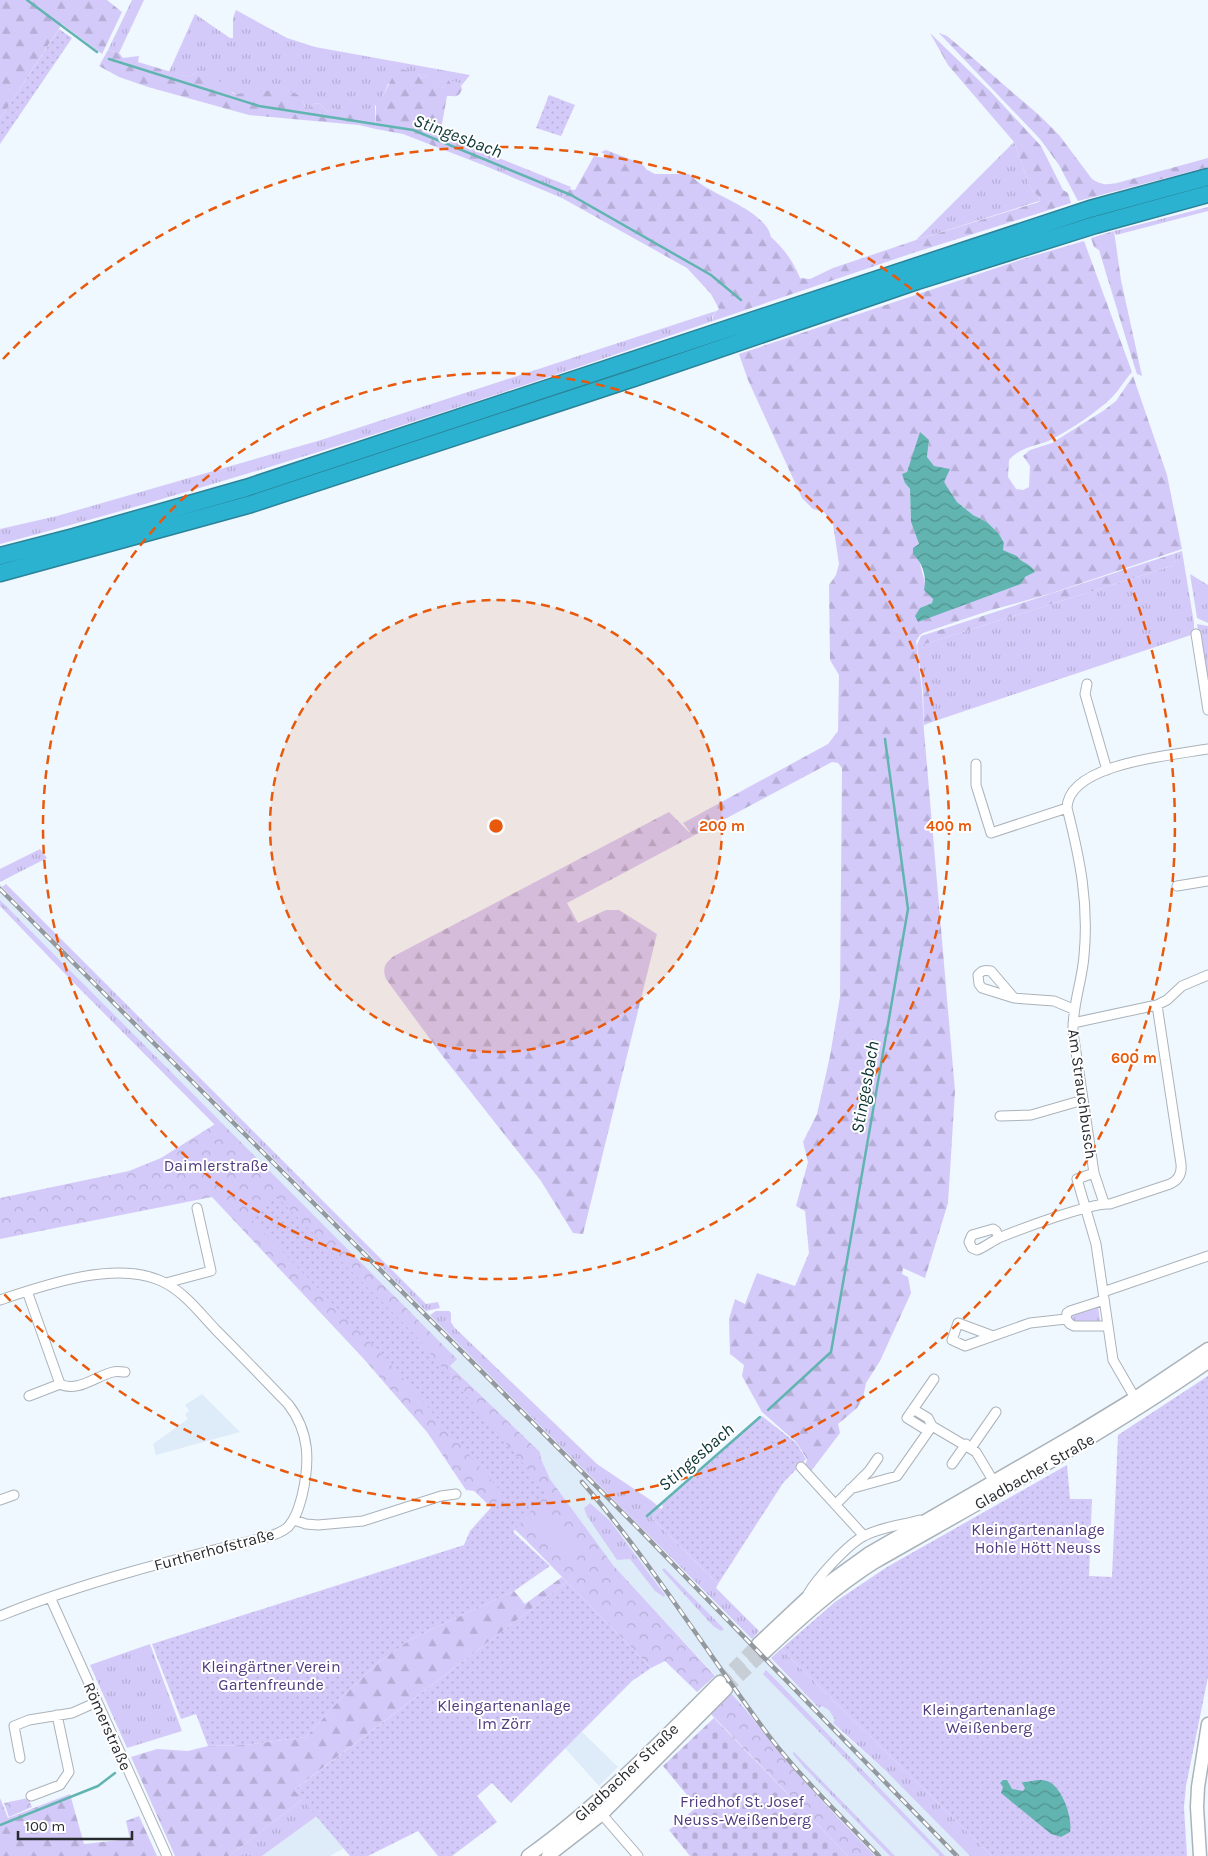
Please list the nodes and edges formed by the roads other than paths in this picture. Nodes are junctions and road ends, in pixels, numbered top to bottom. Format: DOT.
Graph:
graph roads {
  1 [pos="1208,176"];
  2 [pos="1208,194"];
  3 [pos="0,556"];
  4 [pos="0,573"];
  5 [pos="1196,634"];
  6 [pos="1087,684"];
  7 [pos="1208,710"];
  8 [pos="1208,749"];
  9 [pos="976,764"];
  10 [pos="1107,770"];
  11 [pos="1067,808"];
  12 [pos="1208,881"];
  13 [pos="1177,886"];
  14 [pos="1208,975"];
  15 [pos="1014,998"];
  16 [pos="1157,1005"];
  17 [pos="1073,1009"];
  18 [pos="1073,1023"];
  19 [pos="1083,1100"];
  20 [pos="1000,1116"];
  21 [pos="1094,1173"];
  22 [pos="1104,1203"];
  23 [pos="196,1208"];
  24 [pos="1086,1208"];
  25 [pos="999,1238"];
  26 [pos="1208,1256"];
  27 [pos="166,1284"];
  28 [pos="27,1291"];
  29 [pos="1103,1296"];
  30 [pos="0,1300"];
  31 [pos="1066,1319"];
  32 [pos="1108,1326"];
  33 [pos="993,1336"];
  34 [pos="1208,1349"];
  35 [pos="1208,1362"];
  36 [pos="125,1372"];
  37 [pos="934,1378"];
  38 [pos="60,1384"];
  39 [pos="29,1396"];
  40 [pos="1135,1398"];
  41 [pos="996,1412"];
  42 [pos="1115,1423"];
  43 [pos="930,1428"];
  44 [pos="968,1446"];
  45 [pos="878,1458"];
  46 [pos="952,1464"];
  47 [pos="801,1467"];
  48 [pos="994,1482"];
  49 [pos="850,1489"];
  50 [pos="456,1494"];
  51 [pos="14,1495"];
  52 [pos="0,1500"];
  53 [pos="836,1504"];
  54 [pos="932,1516"];
  55 [pos="294,1520"];
  56 [pos="864,1536"];
  57 [pos="50,1597"];
  58 [pos="807,1598"];
  59 [pos="0,1616"];
  60 [pos="723,1686"];
  61 [pos="98,1702"];
  62 [pos="58,1715"];
  63 [pos="1208,1724"];
  64 [pos="20,1758"];
  65 [pos="31,1796"];
  66 [pos="598,1809"];
  67 [pos="167,1856"];
  68 [pos="528,1856"];
  69 [pos="548,1856"];
  70 [pos="638,1856"];
  71 [pos="1200,1856"];
  1 -- 3 [label="highway"];
  2 -- 4 [label="highway"];
  5 -- 7 [label="street"];
  6 -- 10 [label="street"];
  8 -- 10 [label="street"];
  9 -- 11 [label="street"];
  10 -- 11 [label="street"];
  11 -- 17 [label="street, Am Strauchbusch"];
  12 -- 13 [label="street"];
  14 -- 16 [label="street"];
  15 -- 17 [label="street"];
  16 -- 18 [label="street"];
  16 -- 22 [label="street"];
  17 -- 18 [label="street, Am Strauchbusch"];
  18 -- 19 [label="street, Am Strauchbusch"];
  19 -- 20 [label="street"];
  19 -- 21 [label="street, Am Strauchbusch"];
  21 -- 22 [label="street, Am Strauchbusch"];
  21 -- 24 [label="street, Am Strauchbusch"];
  22 -- 24 [label="street"];
  23 -- 27 [label="street"];
  24 -- 25 [label="street"];
  24 -- 29 [label="street, Am Strauchbusch"];
  26 -- 29 [label="street"];
  27 -- 28 [label="street"];
  27 -- 55 [label="street"];
  28 -- 30 [label="street"];
  28 -- 38 [label="street"];
  29 -- 31 [label="street"];
  29 -- 32 [label="street, Am Strauchbusch"];
  31 -- 32 [label="street"];
  31 -- 33 [label="street"];
  32 -- 40 [label="street, Am Strauchbusch"];
  34 -- 40 [label="main road, Gladbacher Straße"];
  35 -- 42 [label="main road, Gladbacher Straße"];
  36 -- 38 [label="street"];
  37 -- 43 [label="street, Gladbacher Straße"];
  38 -- 39 [label="street"];
  40 -- 42 [label="street"];
  40 -- 48 [label="main road, Gladbacher Straße"];
  41 -- 44 [label="street"];
  42 -- 58 [label="main road, Gladbacher Straße"];
  43 -- 44 [label="street, Gladbacher Straße"];
  43 -- 49 [label="street"];
  44 -- 46 [label="street"];
  44 -- 48 [label="street, Gladbacher Straße"];
  45 -- 49 [label="street"];
  47 -- 53 [label="street"];
  48 -- 54 [label="main road, Gladbacher Straße"];
  49 -- 53 [label="street"];
  50 -- 55 [label="street, Furtherhofstraße"];
  51 -- 52 [label="street"];
  53 -- 56 [label="street"];
  54 -- 56 [label="street, Gladbacher Straße"];
  54 -- 58 [label="main road, Gladbacher Straße"];
  55 -- 57 [label="street, Furtherhofstraße"];
  56 -- 58 [label="street, Gladbacher Straße"];
  57 -- 59 [label="street, Furtherhofstraße"];
  57 -- 61 [label="street, Römerstraße"];
  60 -- 66 [label="main road, Gladbacher Straße"];
  61 -- 62 [label="street"];
  61 -- 67 [label="street, Römerstraße"];
  62 -- 64 [label="street"];
  62 -- 65 [label="street"];
  63 -- 71 [label="main road"];
  66 -- 68 [label="main road, Gladbacher Straße"];
  66 -- 69 [label="main road, Gladbacher Straße"];
  66 -- 70 [label="street"];
}
